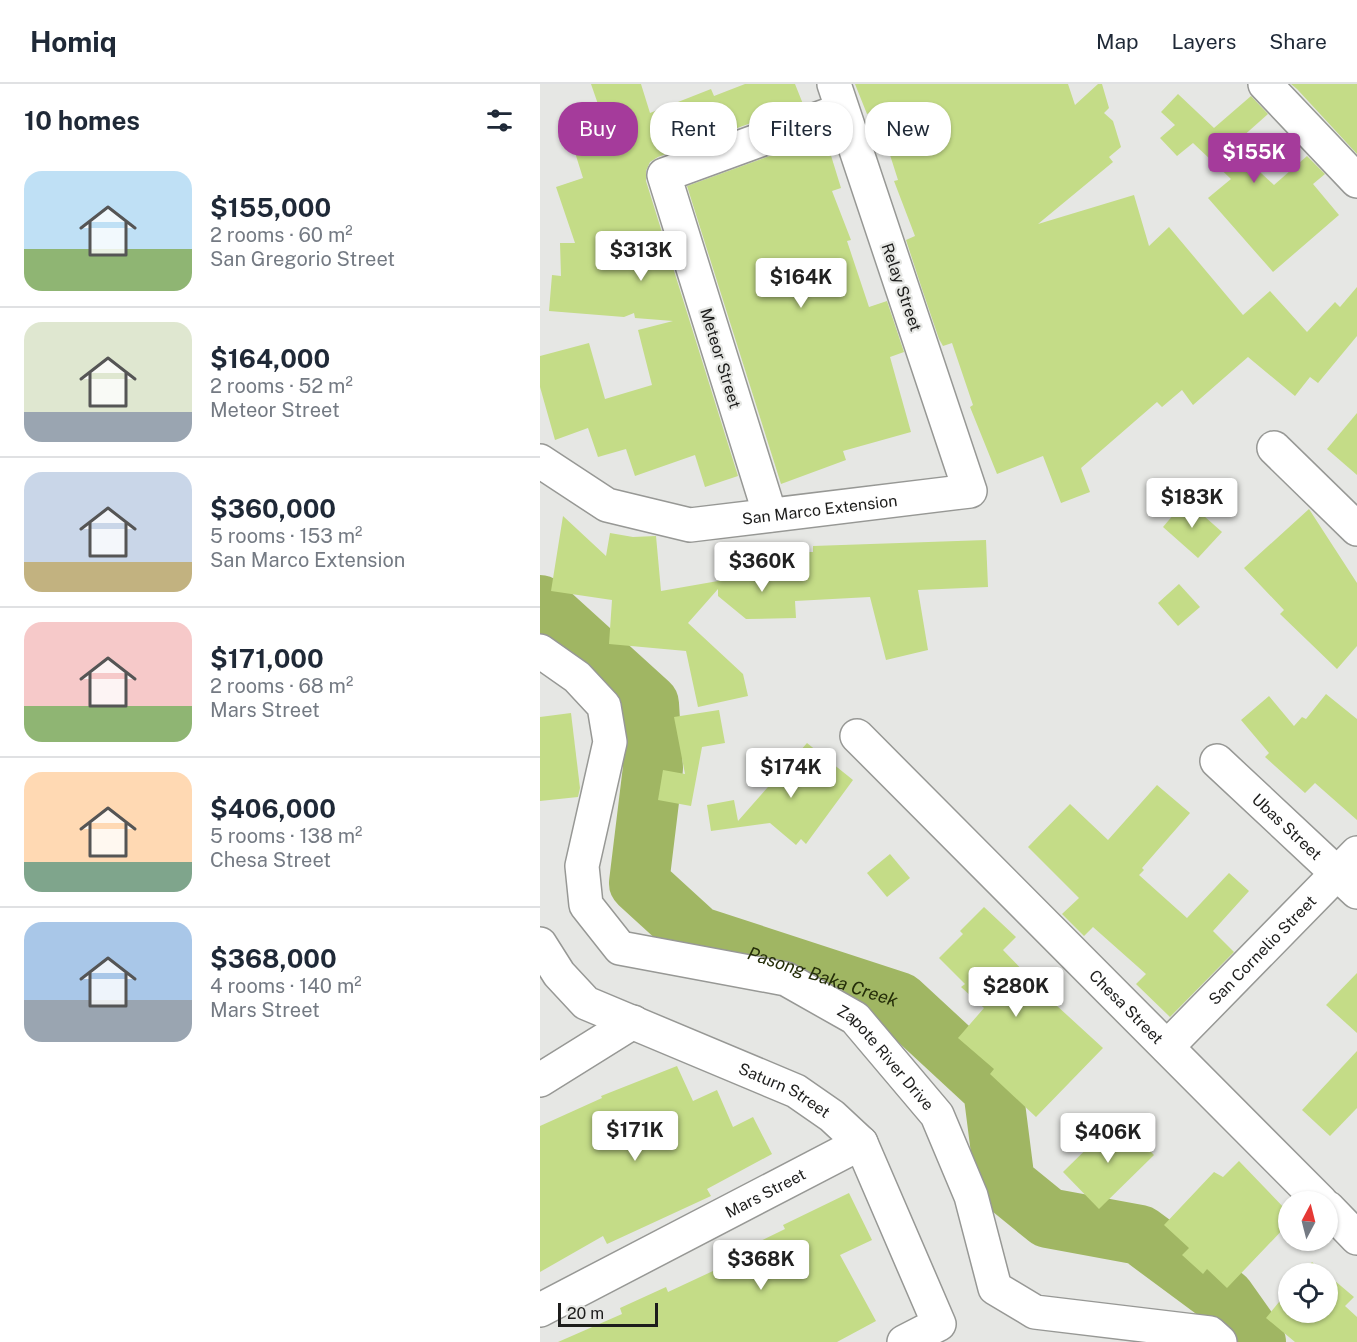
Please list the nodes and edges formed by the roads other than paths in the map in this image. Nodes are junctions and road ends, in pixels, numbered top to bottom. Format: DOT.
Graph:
graph roads {
  1 [pos="1265,84"];
  2 [pos="838,97"];
  3 [pos="1357,181"];
  4 [pos="1274,448"];
  5 [pos="540,461"];
  6 [pos="970,491"];
  7 [pos="770,515"];
  8 [pos="1357,530"];
  9 [pos="540,651"];
  10 [pos="857,736"];
  11 [pos="1217,761"];
  12 [pos="1350,873"];
  13 [pos="540,944"];
  14 [pos="633,1022"];
  15 [pos="1167,1047"];
  16 [pos="540,1080"];
  17 [pos="861,1143"];
  18 [pos="1310,1191"];
  19 [pos="1338,1218"];
  20 [pos="1357,1238"];
  21 [pos="540,1310"];
  22 [pos="904,1342"];
  23 [pos="1220,1342"];
  1 -- 3 [label="street"];
  2 -- 6 [label="street, Relay Street"];
  2 -- 7 [label="street, Meteor Street"];
  4 -- 8 [label="street"];
  5 -- 7 [label="street, San Marco Extension"];
  6 -- 7 [label="street, San Marco Extension"];
  9 -- 23 [label="street, Zapote River Drive"];
  10 -- 15 [label="street, Chesa Street"];
  11 -- 12 [label="street, Ubas Street"];
  12 -- 15 [label="street, San Cornelio Street"];
  13 -- 14 [label="street, Saturn Street"];
  14 -- 16 [label="street"];
  14 -- 17 [label="street, Saturn Street"];
  15 -- 18 [label="street, Chesa Street"];
  17 -- 21 [label="street, Mars Street"];
  17 -- 22 [label="street, Saturn Street"];
  19 -- 20 [label="street"];
}
